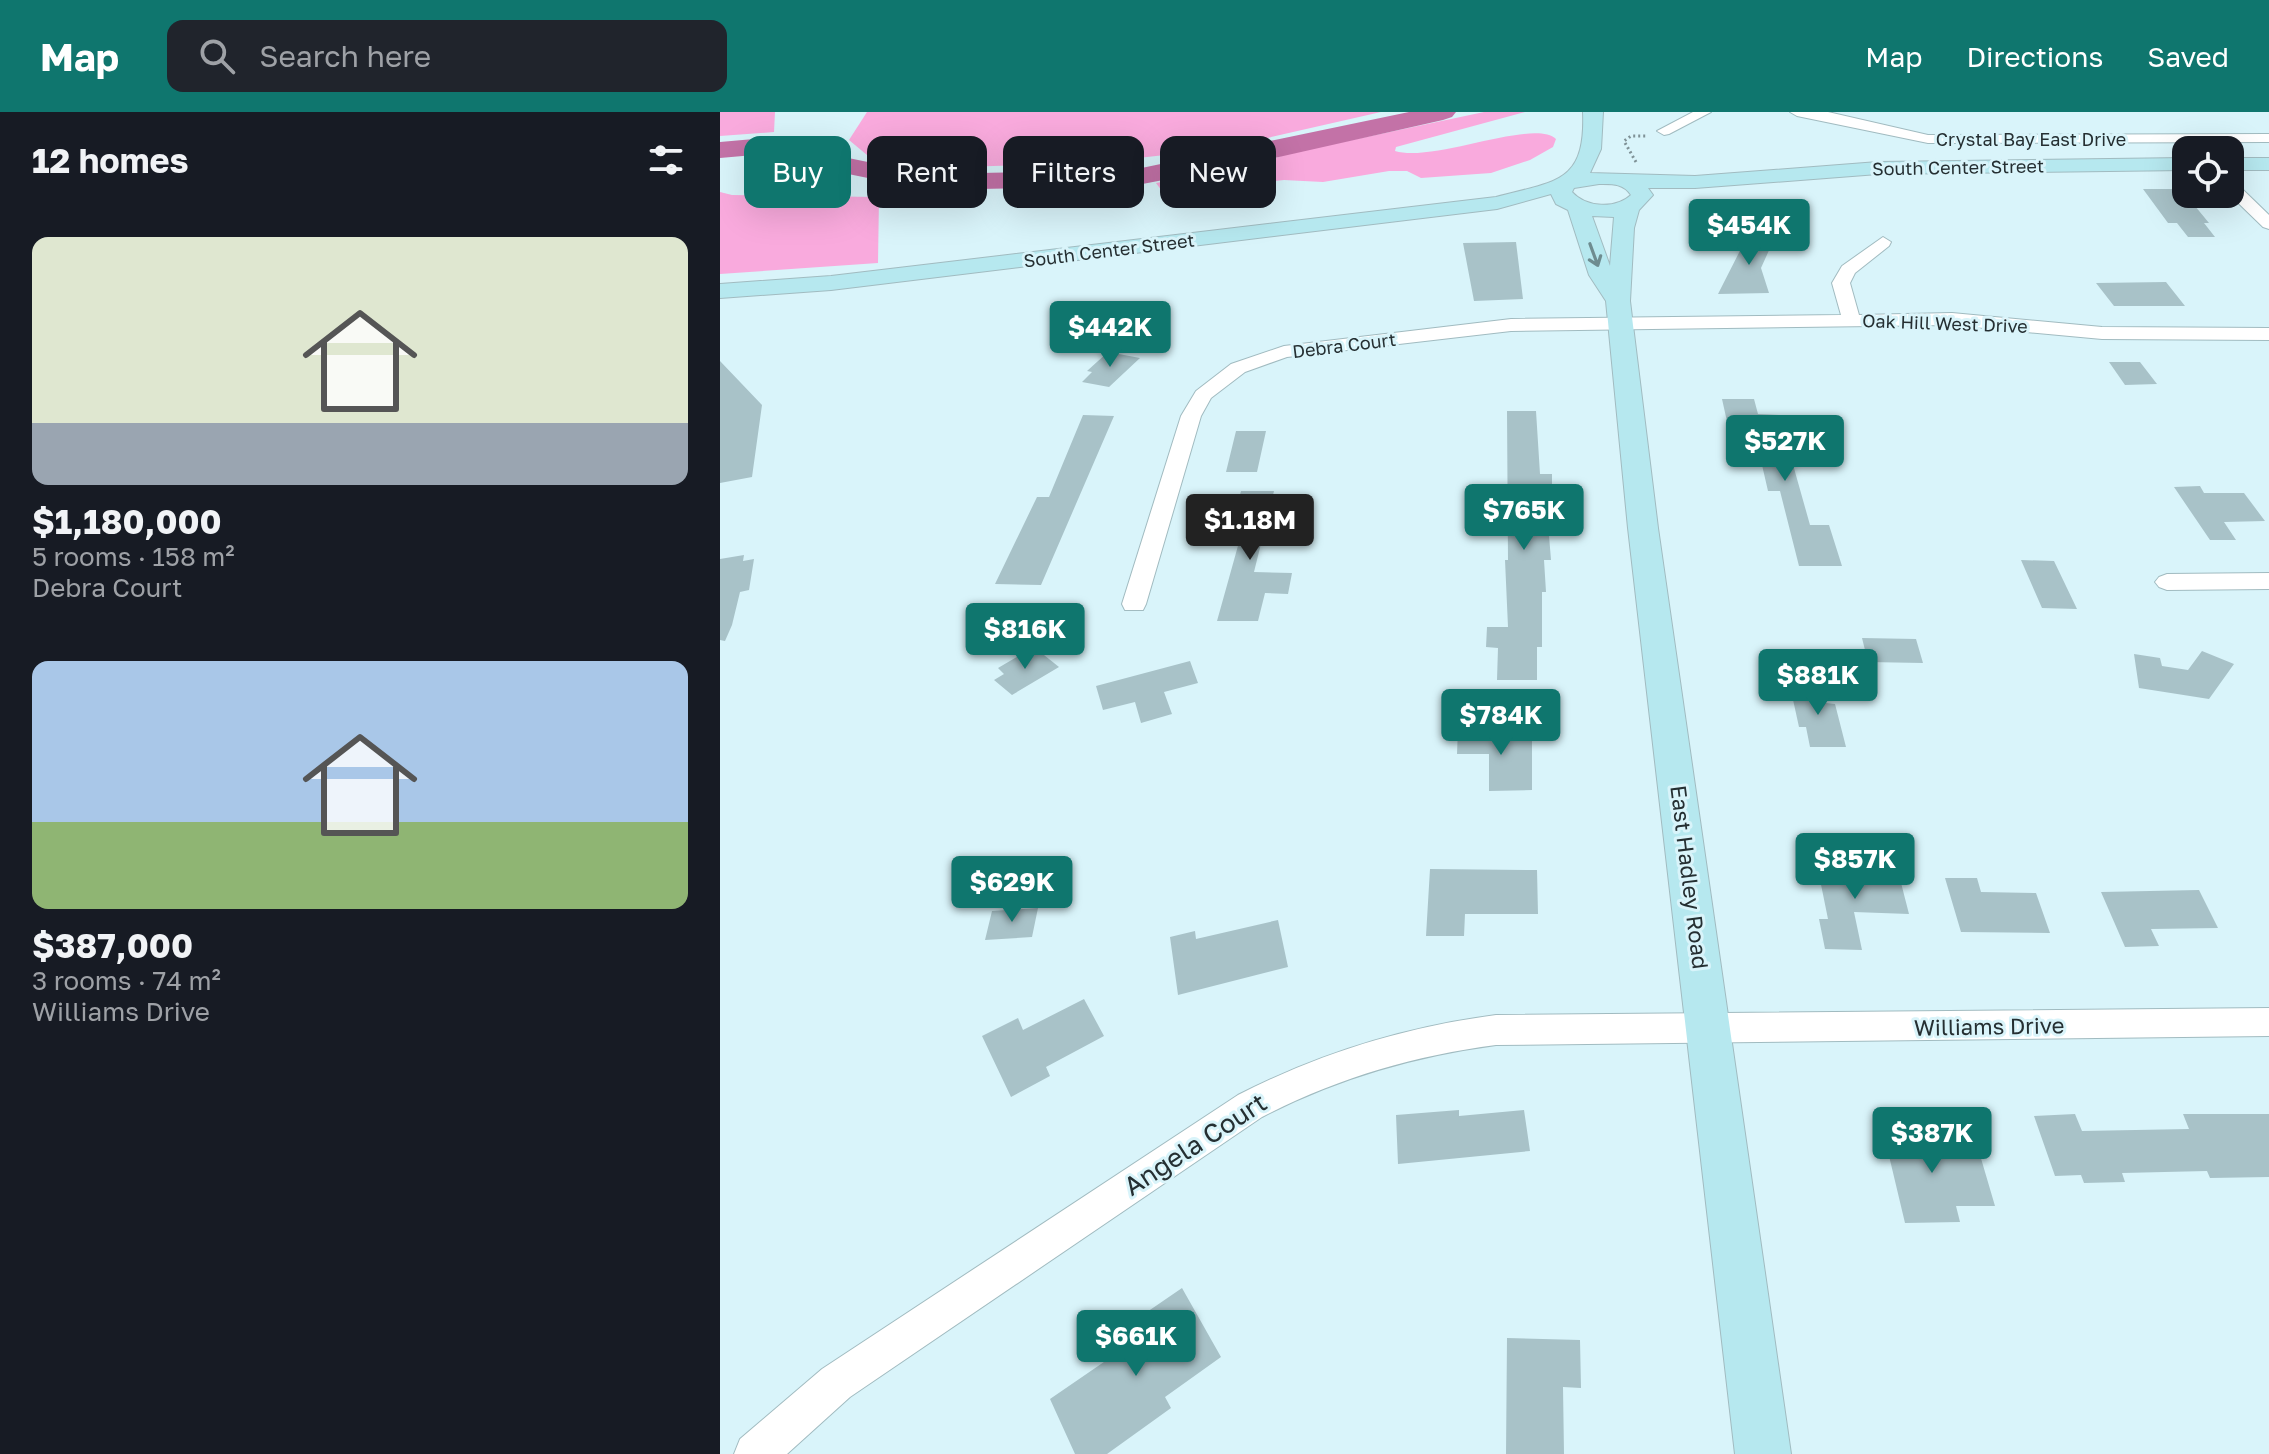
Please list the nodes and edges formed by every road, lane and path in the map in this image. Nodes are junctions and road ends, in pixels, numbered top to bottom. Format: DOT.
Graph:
graph roads {
  1 [pos="1593,112"];
  2 [pos="1704,112"];
  3 [pos="1797,112"];
  4 [pos="1664,131"];
  5 [pos="1595,135"];
  6 [pos="2269,138"];
  7 [pos="2244,148"];
  8 [pos="2172,152"];
  9 [pos="2244,159"];
  10 [pos="2172,164"];
  11 [pos="2269,164"];
  12 [pos="1631,193"];
  13 [pos="1572,194"];
  14 [pos="2244,200"];
  15 [pos="2269,224"];
  16 [pos="1883,242"];
  17 [pos="720,291"];
  18 [pos="1619,312"];
  19 [pos="1851,320"];
  20 [pos="2269,334"];
  21 [pos="2269,581"];
  22 [pos="2167,582"];
  23 [pos="1134,604"];
  24 [pos="2269,1022"];
  25 [pos="1708,1030"];
  26 [pos="755,1454"];
  27 [pos="1763,1454"];
  1 -- 5 [label="street"];
  2 -- 4 [label="street"];
  3 -- 8 [label="street, Crystal Bay East Drive"];
  5 -- 12 [label="street"];
  5 -- 13 [label="street"];
  6 -- 7 [label="street, Crystal Bay East Drive"];
  9 -- 11 [label="street"];
  10 -- 12 [label="street, South Center Street"];
  12 -- 13 [label="street"];
  12 -- 13 [label="street"];
  12 -- 18 [label="street, East Hadley Road"];
  13 -- 17 [label="street, South Center Street"];
  13 -- 18 [label="street, East Hadley Road, one-way"];
  14 -- 15 [label="street"];
  16 -- 19 [label="street"];
  18 -- 19 [label="street, Oak Hill West Drive"];
  18 -- 23 [label="street, Debra Court"];
  18 -- 25 [label="street, East Hadley Road"];
  19 -- 20 [label="street, Oak Hill West Drive"];
  21 -- 22 [label="street"];
  24 -- 25 [label="street, Williams Drive"];
  25 -- 26 [label="street, Angela Court"];
  25 -- 27 [label="street, East Hadley Road"];
}
